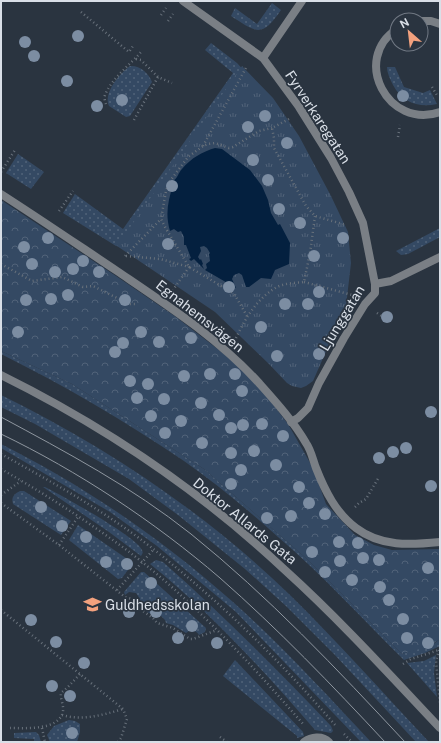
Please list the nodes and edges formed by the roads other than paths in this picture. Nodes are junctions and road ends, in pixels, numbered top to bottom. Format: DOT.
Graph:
graph roads {
  1 [pos="183,1"];
  2 [pos="302,1"];
  3 [pos="429,21"];
  4 [pos="440,24"];
  5 [pos="389,36"];
  6 [pos="263,58"];
  7 [pos="440,112"];
  8 [pos="1,194"];
  9 [pos="440,257"];
  10 [pos="375,284"];
  11 [pos="1,375"];
  12 [pos="291,422"];
  13 [pos="440,542"];
  14 [pos="440,728"];
  15 [pos="304,742"];
  16 [pos="329,742"];
  1 -- 6 [label="street, Fyrverkaregatan"];
  2 -- 6 [label="street"];
  3 -- 4 [label="street"];
  5 -- 7 [label="street"];
  6 -- 10 [label="street, Fyrverkaregatan"];
  8 -- 12 [label="street, Egnahemsvägen"];
  9 -- 10 [label="street, Ljunggatan"];
  10 -- 12 [label="street, Ljunggatan"];
  11 -- 14 [label="street, Doktor Allards Gata"];
  12 -- 13 [label="street, Egnahemsvägen"];
  15 -- 16 [label="street"];
}
